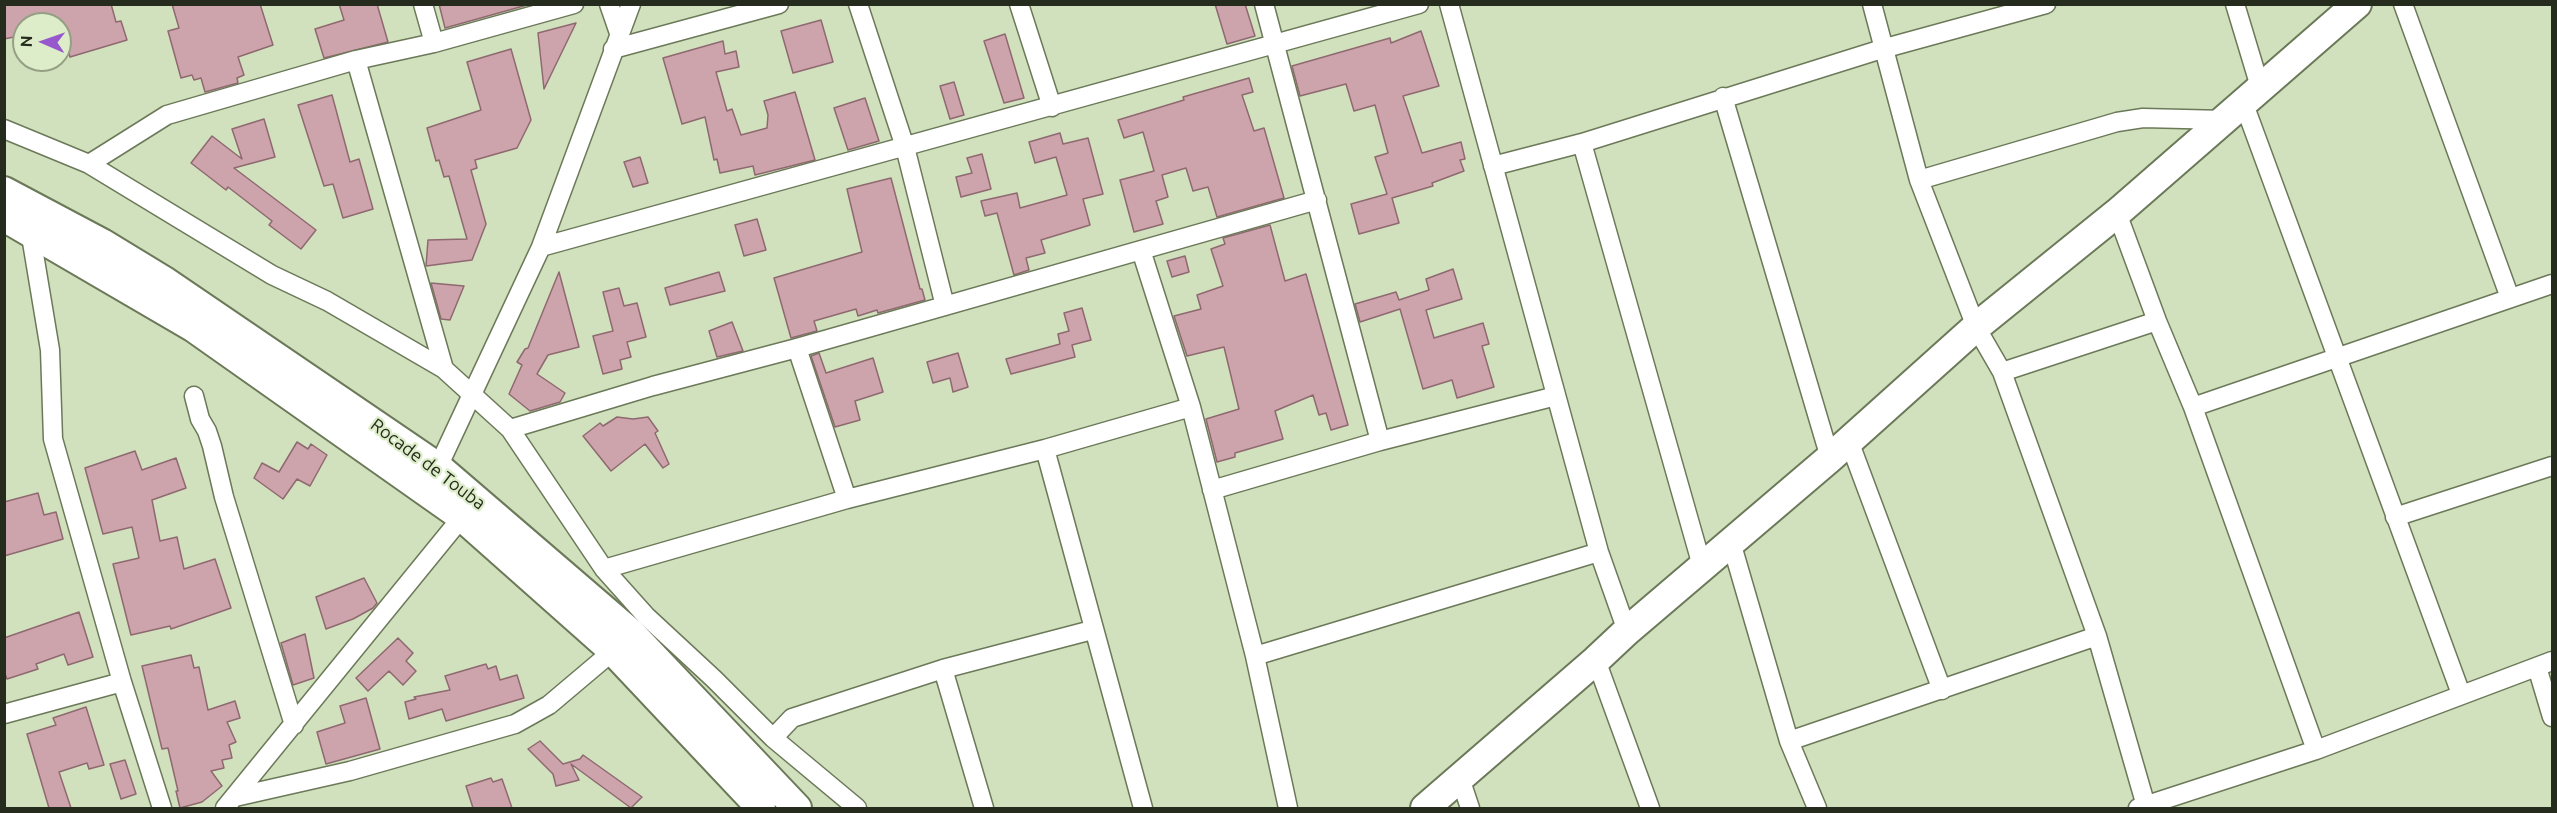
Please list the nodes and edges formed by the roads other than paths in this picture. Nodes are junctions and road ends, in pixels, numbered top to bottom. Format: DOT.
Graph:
graph roads {
  1 [pos="423,4"];
  2 [pos="574,4"];
  3 [pos="609,4"];
  4 [pos="631,4"];
  5 [pos="779,4"];
  6 [pos="858,4"];
  7 [pos="1019,4"];
  8 [pos="1264,4"];
  9 [pos="1419,4"];
  10 [pos="1449,4"];
  11 [pos="1872,4"];
  12 [pos="2046,4"];
  13 [pos="2235,4"];
  14 [pos="2357,4"];
  15 [pos="2403,4"];
  16 [pos="616,41"];
  17 [pos="434,43"];
  18 [pos="1275,44"];
  19 [pos="1882,49"];
  20 [pos="356,60"];
  21 [pos="1724,97"];
  22 [pos="2243,104"];
  23 [pos="1052,107"];
  24 [pos="4,129"];
  25 [pos="1582,143"];
  26 [pos="905,147"];
  27 [pos="89,164"];
  28 [pos="1493,166"];
  29 [pos="1919,180"];
  30 [pos="4,190"];
  31 [pos="1317,200"];
  32 [pos="2117,213"];
  33 [pos="4,217"];
  34 [pos="30,230"];
  35 [pos="541,247"];
  36 [pos="1141,250"];
  37 [pos="2553,284"];
  38 [pos="2510,298"];
  39 [pos="945,306"];
  40 [pos="2157,321"];
  41 [pos="1976,327"];
  42 [pos="797,348"];
  43 [pos="2338,357"];
  44 [pos="444,369"];
  45 [pos="2002,372"];
  46 [pos="473,394"];
  47 [pos="195,396"];
  48 [pos="1556,396"];
  49 [pos="1191,407"];
  50 [pos="2193,407"];
  51 [pos="510,429"];
  52 [pos="1380,441"];
  53 [pos="1045,449"];
  54 [pos="1840,449"];
  55 [pos="2553,466"];
  56 [pos="438,467"];
  57 [pos="1212,490"];
  58 [pos="848,499"];
  59 [pos="462,517"];
  60 [pos="2395,517"];
  61 [pos="1731,542"];
  62 [pos="1599,552"];
  63 [pos="1702,566"];
  64 [pos="604,569"];
  65 [pos="1092,630"];
  66 [pos="1627,630"];
  67 [pos="630,633"];
  68 [pos="2097,636"];
  69 [pos="1255,656"];
  70 [pos="1596,660"];
  71 [pos="2545,664"];
  72 [pos="943,669"];
  73 [pos="122,682"];
  74 [pos="1942,690"];
  75 [pos="2461,694"];
  76 [pos="4,714"];
  77 [pos="2553,717"];
  78 [pos="294,725"];
  79 [pos="773,738"];
  80 [pos="1789,741"];
  81 [pos="2316,750"];
  82 [pos="1460,778"];
  83 [pos="230,803"];
  84 [pos="2165,804"];
  85 [pos="2142,807"];
  86 [pos="162,808"];
  87 [pos="761,808"];
  88 [pos="796,808"];
  89 [pos="857,808"];
  90 [pos="984,808"];
  91 [pos="1143,808"];
  92 [pos="1288,808"];
  93 [pos="1425,808"];
  94 [pos="1470,808"];
  95 [pos="1650,808"];
  96 [pos="1817,808"];
  1 -- 17 [label="street"];
  2 -- 17 [label="street"];
  3 -- 16 [label="street"];
  4 -- 16 [label="street"];
  5 -- 16 [label="street"];
  6 -- 26 [label="street"];
  7 -- 23 [label="street"];
  8 -- 18 [label="street"];
  9 -- 18 [label="street"];
  10 -- 28 [label="street"];
  11 -- 19 [label="street"];
  12 -- 19 [label="street"];
  13 -- 22 [label="street"];
  14 -- 22 [label="main road"];
  15 -- 38 [label="street"];
  16 -- 35 [label="street"];
  17 -- 20 [label="street"];
  18 -- 23 [label="street"];
  18 -- 31 [label="street"];
  19 -- 21 [label="street"];
  19 -- 29 [label="street"];
  20 -- 27 [label="street"];
  20 -- 44 [label="street"];
  21 -- 25 [label="street"];
  21 -- 54 [label="street"];
  22 -- 29 [label="street"];
  22 -- 32 [label="main road"];
  22 -- 43 [label="street"];
  23 -- 26 [label="street"];
  24 -- 27 [label="street"];
  25 -- 28 [label="street"];
  25 -- 63 [label="street"];
  26 -- 35 [label="street"];
  26 -- 39 [label="street"];
  27 -- 44 [label="street"];
  28 -- 48 [label="street"];
  29 -- 41 [label="street"];
  30 -- 56 [label="main road, Rocade de Touba"];
  31 -- 36 [label="street"];
  31 -- 52 [label="street"];
  32 -- 40 [label="street"];
  32 -- 41 [label="main road"];
  33 -- 34 [label="main road, Rocade de Touba"];
  34 -- 59 [label="main road, Rocade de Touba"];
  34 -- 73 [label="street"];
  35 -- 46 [label="street"];
  36 -- 39 [label="street"];
  36 -- 49 [label="street"];
  37 -- 38 [label="street"];
  38 -- 43 [label="street"];
  39 -- 42 [label="street"];
  40 -- 45 [label="street"];
  40 -- 50 [label="street"];
  41 -- 45 [label="street"];
  41 -- 54 [label="main road"];
  42 -- 51 [label="street"];
  42 -- 58 [label="street"];
  43 -- 50 [label="street"];
  43 -- 60 [label="street"];
  44 -- 46 [label="street"];
  45 -- 68 [label="street"];
  46 -- 51 [label="street"];
  46 -- 56 [label="street"];
  47 -- 78 [label="street"];
  48 -- 52 [label="street"];
  48 -- 62 [label="street"];
  49 -- 53 [label="street"];
  49 -- 57 [label="street"];
  50 -- 81 [label="street"];
  51 -- 64 [label="street"];
  52 -- 57 [label="street"];
  53 -- 58 [label="street"];
  53 -- 65 [label="street"];
  54 -- 61 [label="main road"];
  54 -- 74 [label="street"];
  55 -- 60 [label="street"];
  56 -- 67 [label="main road, Rocade de Touba"];
  57 -- 69 [label="street"];
  58 -- 64 [label="street"];
  59 -- 67 [label="main road, Rocade de Touba"];
  59 -- 78 [label="street"];
  60 -- 75 [label="street"];
  61 -- 63 [label="main road"];
  61 -- 80 [label="street"];
  62 -- 66 [label="street"];
  62 -- 69 [label="street"];
  63 -- 66 [label="main road"];
  64 -- 67 [label="street"];
  65 -- 72 [label="street"];
  65 -- 91 [label="street"];
  66 -- 70 [label="main road"];
  67 -- 79 [label="street"];
  67 -- 83 [label="street"];
  67 -- 87 [label="main road, Rocade de Touba"];
  67 -- 88 [label="main road, Rocade de Touba"];
  68 -- 74 [label="street"];
  68 -- 85 [label="street"];
  69 -- 92 [label="street"];
  70 -- 82 [label="main road"];
  70 -- 95 [label="street"];
  71 -- 75 [label="street"];
  71 -- 77 [label="street"];
  72 -- 79 [label="street"];
  72 -- 90 [label="street"];
  73 -- 76 [label="street"];
  73 -- 86 [label="street"];
  74 -- 80 [label="street"];
  75 -- 81 [label="street"];
  78 -- 83 [label="street"];
  79 -- 89 [label="street"];
  80 -- 96 [label="street"];
  81 -- 84 [label="street"];
  82 -- 93 [label="main road"];
  82 -- 94 [label="street"];
  84 -- 85 [label="street"];
}
